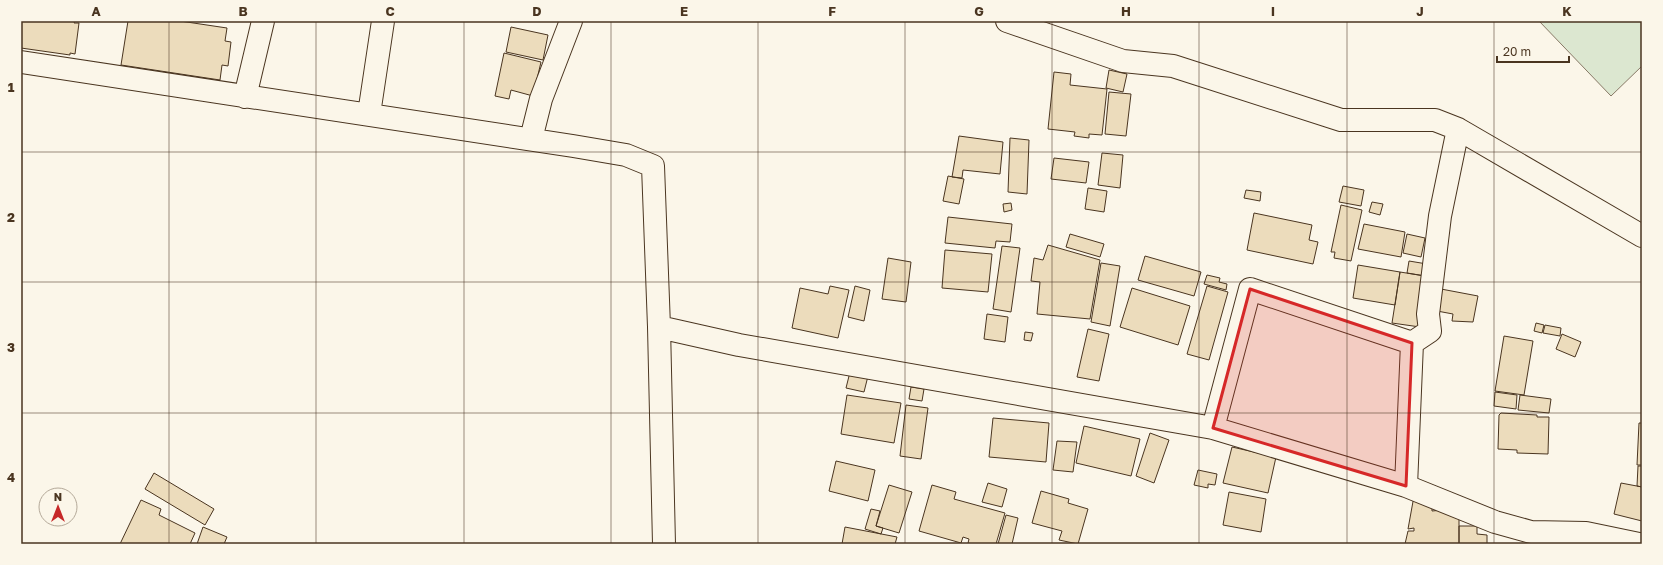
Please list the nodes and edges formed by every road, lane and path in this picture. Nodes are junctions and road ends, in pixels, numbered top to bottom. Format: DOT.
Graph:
graph roads {
  1 [pos="263,21"];
  2 [pos="383,21"];
  3 [pos="571,21"];
  4 [pos="1007,21"];
  5 [pos="21,62"];
  6 [pos="245,97"];
  7 [pos="369,114"];
  8 [pos="1458,129"];
  9 [pos="531,139"];
  10 [pos="1642,236"];
  11 [pos="659,327"];
  12 [pos="1412,342"];
  13 [pos="1213,428"];
  14 [pos="1406,486"];
  15 [pos="1530,538"];
  16 [pos="664,544"];
  17 [pos="1639,544"];
  1 -- 6 [label="street"];
  2 -- 7 [label="street"];
  3 -- 9 [label="street"];
  4 -- 8 [label="street"];
  5 -- 6 [label="street"];
  6 -- 7 [label="street"];
  7 -- 9 [label="street"];
  8 -- 10 [label="street"];
  8 -- 12 [label="street"];
  9 -- 11 [label="street"];
  11 -- 13 [label="street"];
  11 -- 16 [label="street"];
  12 -- 13 [label="street"];
  12 -- 14 [label="street"];
  13 -- 14 [label="street"];
  14 -- 15 [label="street"];
  15 -- 17 [label="street"];
}
